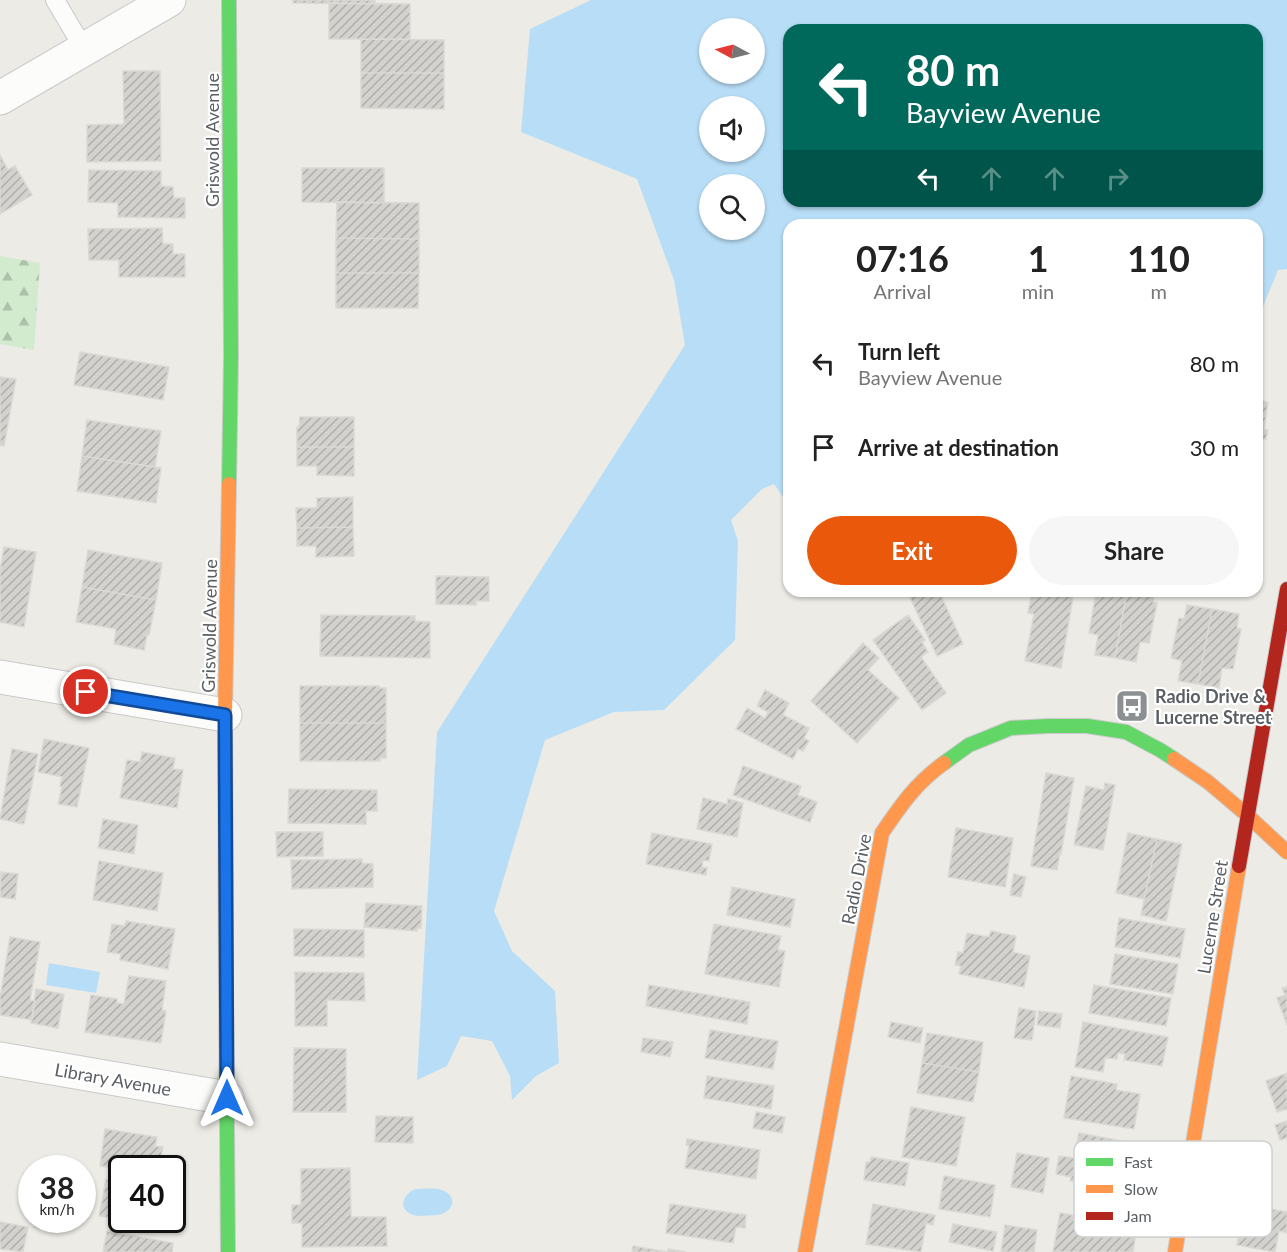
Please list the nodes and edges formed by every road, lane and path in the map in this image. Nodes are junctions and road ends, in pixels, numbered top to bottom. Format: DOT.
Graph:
graph roads {
  1 [pos="55,0"];
  2 [pos="169,0"];
  3 [pos="229,0"];
  4 [pos="84,50"];
  5 [pos="0,98"];
  6 [pos="1287,589"];
  7 [pos="0,677"];
  8 [pos="225,715"];
  9 [pos="1247,815"];
  10 [pos="1287,852"];
  11 [pos="0,1059"];
  12 [pos="227,1098"];
  13 [pos="1193,1141"];
  14 [pos="1177,1237"];
  15 [pos="228,1252"];
  16 [pos="805,1252"];
  17 [pos="1175,1252"];
  1 -- 4 [label="lane"];
  2 -- 4 [label="street"];
  3 -- 8 [label="street, Griswold Avenue"];
  4 -- 5 [label="street"];
  6 -- 9 [label="street, Lucerne Street"];
  7 -- 8 [label="street"];
  8 -- 12 [label="street, Griswold Avenue"];
  9 -- 10 [label="street, Radio Drive"];
  9 -- 13 [label="street, Lucerne Street"];
  9 -- 16 [label="street, Radio Drive"];
  11 -- 12 [label="street, Library Avenue"];
  12 -- 15 [label="street, Griswold Avenue"];
  14 -- 17 [label="street, Lucerne Street"];
}
